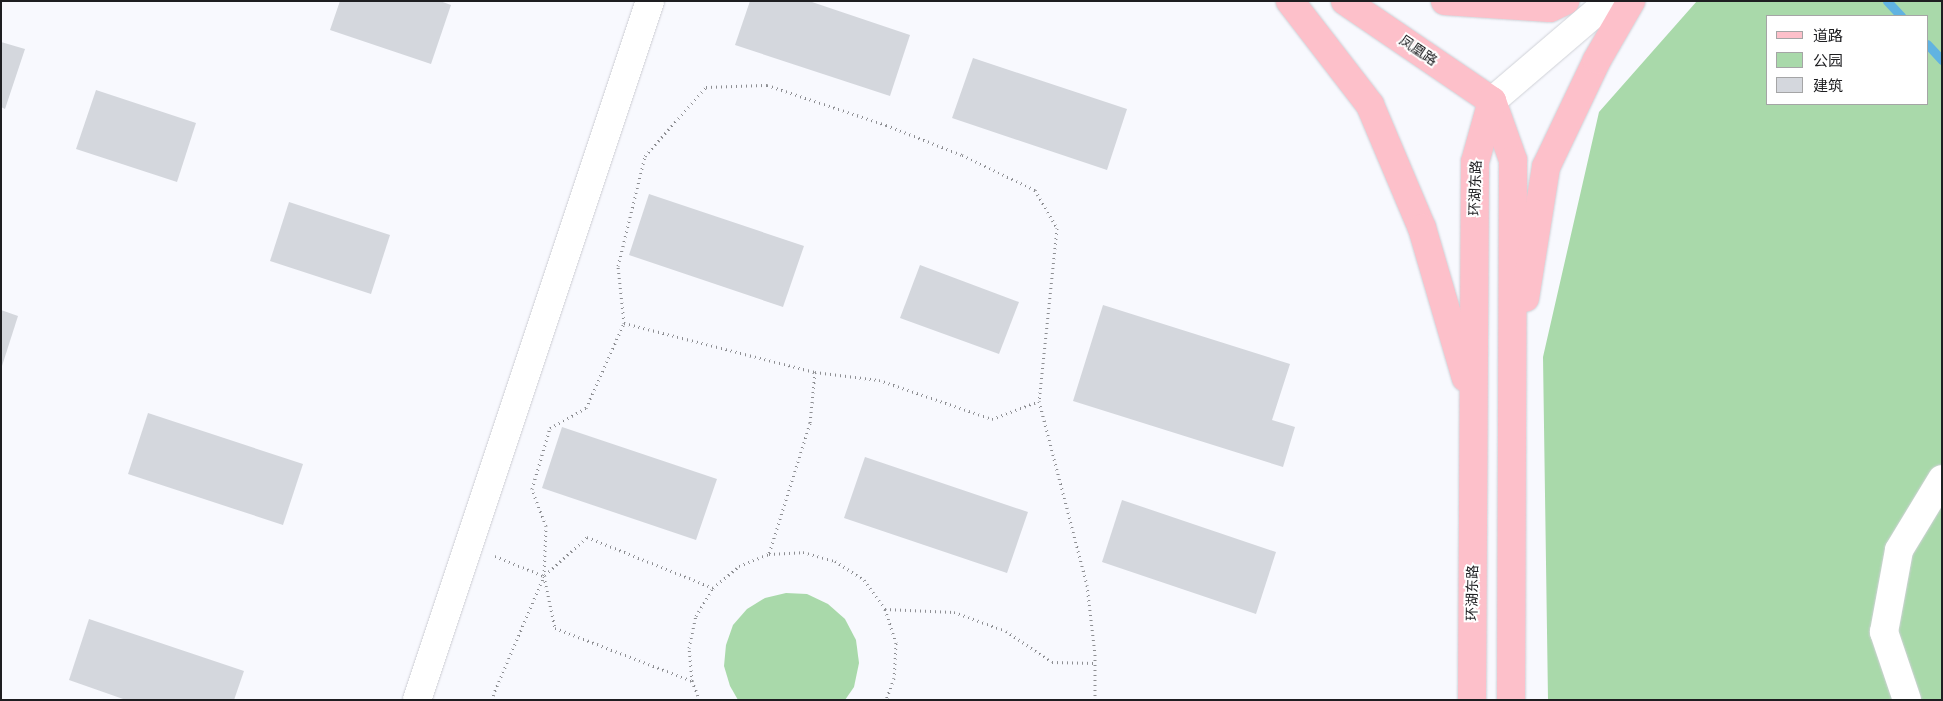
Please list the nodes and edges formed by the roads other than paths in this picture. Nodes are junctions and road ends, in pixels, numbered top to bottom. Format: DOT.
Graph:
graph roads {
  1 [pos="650,1"];
  2 [pos="1290,1"];
  3 [pos="1345,1"];
  4 [pos="1445,1"];
  5 [pos="1565,1"];
  6 [pos="1609,1"];
  7 [pos="1631,1"];
  8 [pos="1492,101"];
  9 [pos="1510,385"];
  10 [pos="1475,408"];
  11 [pos="1942,479"];
  12 [pos="417,700"];
  13 [pos="1472,700"];
  14 [pos="1511,700"];
  15 [pos="1907,700"];
  1 -- 12 [label="street"];
  2 -- 10 [label="main road"];
  3 -- 8 [label="main road, 凤凰路"];
  4 -- 5 [label="main road"];
  6 -- 8 [label="street"];
  7 -- 9 [label="main road"];
  8 -- 9 [label="main road"];
  8 -- 10 [label="main road, 环湖东路"];
  9 -- 14 [label="main road"];
  10 -- 13 [label="main road, 环湖东路"];
  11 -- 15 [label="street"];
}
